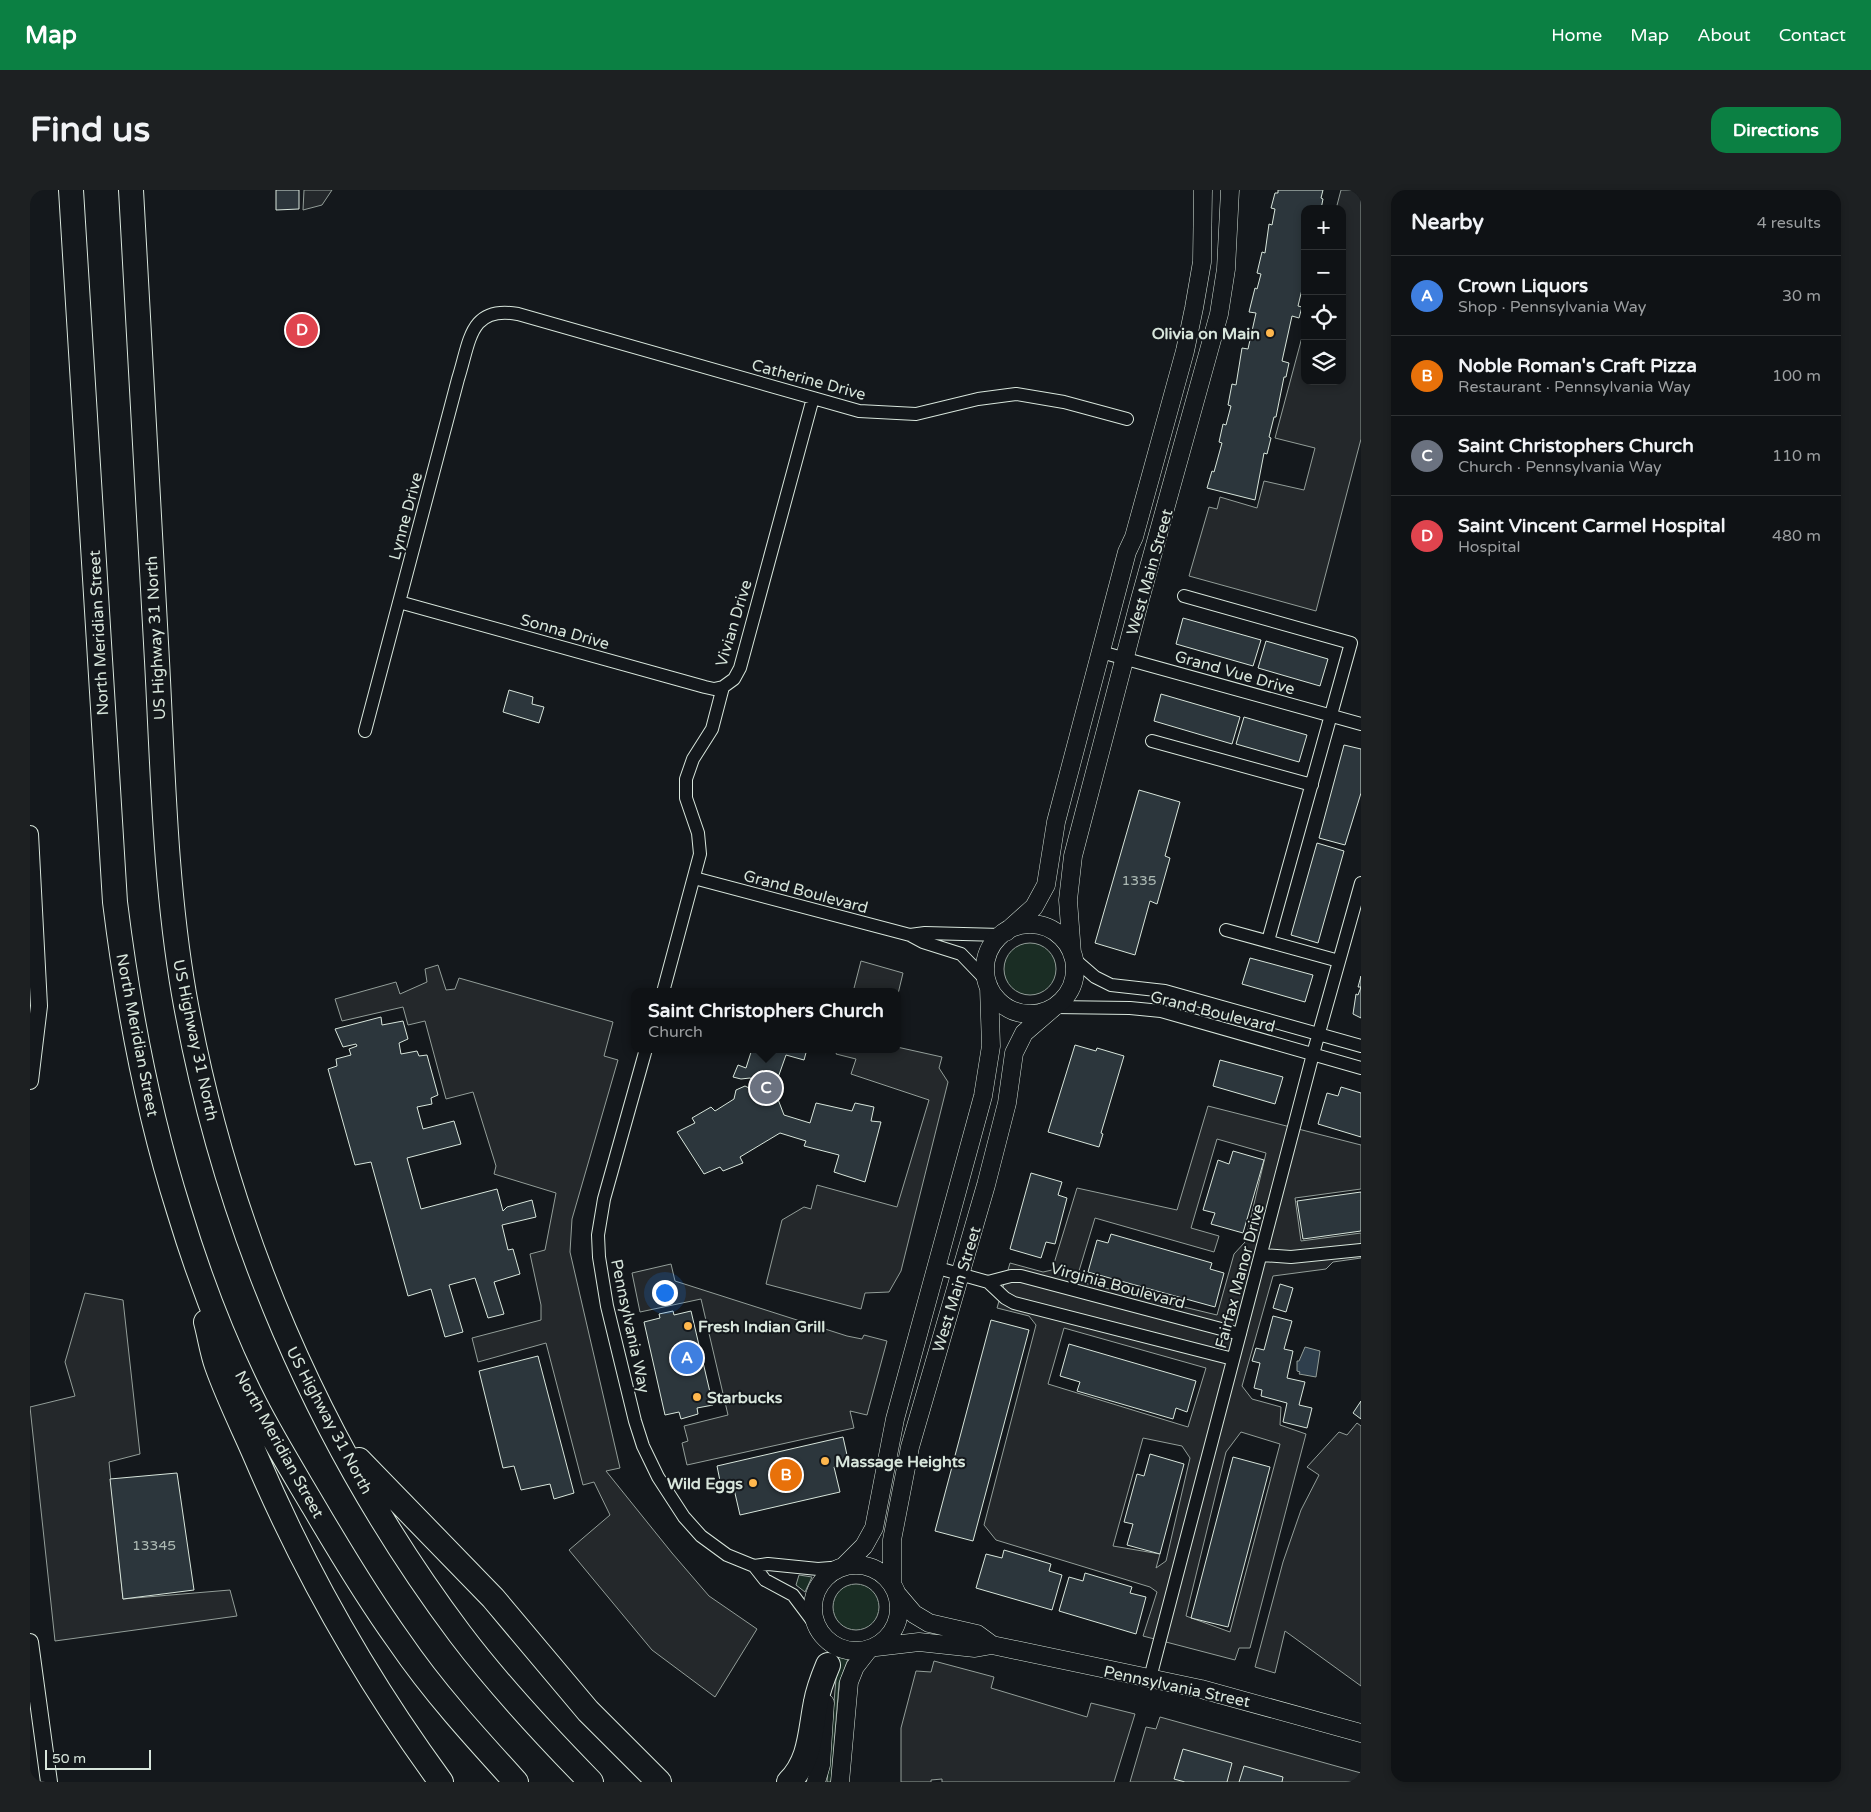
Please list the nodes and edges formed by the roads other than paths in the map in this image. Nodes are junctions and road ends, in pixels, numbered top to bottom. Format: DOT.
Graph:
graph roads {
  1 [pos="71,190"];
  2 [pos="131,190"];
  3 [pos="1203,190"];
  4 [pos="1230,190"];
  5 [pos="486,315"];
  6 [pos="813,398"];
  7 [pos="1127,420"];
  8 [pos="1184,596"];
  9 [pos="399,602"];
  10 [pos="1101,652"];
  11 [pos="1125,658"];
  12 [pos="724,687"];
  13 [pos="1331,715"];
  14 [pos="1361,724"];
  15 [pos="366,731"];
  16 [pos="1152,742"];
  17 [pos="1312,785"];
  18 [pos="30,834"];
  19 [pos="694,878"];
  20 [pos="1361,883"];
  21 [pos="1226,930"];
  22 [pos="1003,934"];
  23 [pos="910,935"];
  24 [pos="1268,941"];
  25 [pos="1073,956"];
  26 [pos="1339,961"];
  27 [pos="988,984"];
  28 [pos="663,988"];
  29 [pos="1053,1007"];
  30 [pos="1319,1034"];
  31 [pos="1361,1046"];
  32 [pos="645,1053"];
  33 [pos="1313,1054"];
  34 [pos="1361,1068"];
  35 [pos="30,1081"];
  36 [pos="178,1211"];
  37 [pos="1361,1250"];
  38 [pos="1261,1255"];
  39 [pos="938,1268"];
  40 [pos="961,1274"];
  41 [pos="988,1282"];
  42 [pos="1240,1334"];
  43 [pos="1232,1359"];
  44 [pos="334,1435"];
  45 [pos="754,1566"];
  46 [pos="843,1567"];
  47 [pos="895,1589"];
  48 [pos="819,1631"];
  49 [pos="30,1642"];
  50 [pos="992,1645"];
  51 [pos="872,1648"];
  52 [pos="828,1665"];
  53 [pos="1150,1678"];
  54 [pos="1361,1733"];
  55 [pos="49,1782"];
  56 [pos="441,1782"];
  57 [pos="516,1782"];
  58 [pos="591,1782"];
  59 [pos="659,1782"];
  60 [pos="789,1782"];
  61 [pos="816,1782"];
  62 [pos="840,1782"];
  1 -- 36 [label="highway, North Meridian Street"];
  2 -- 44 [label="highway, US Highway 31 North"];
  3 -- 10 [label="main road, West Main Street"];
  4 -- 11 [label="main road, West Main Street"];
  5 -- 6 [label="street, Catherine Drive"];
  5 -- 9 [label="street, Lynne Drive"];
  6 -- 7 [label="street, Catherine Drive"];
  6 -- 12 [label="street, Vivian Drive"];
  8 -- 13 [label="street"];
  9 -- 12 [label="street, Sonna Drive"];
  9 -- 15 [label="street, Lynne Drive"];
  10 -- 11 [label="street, Grand Vue Drive"];
  10 -- 22 [label="main road, West Main Street"];
  11 -- 13 [label="street, Grand Vue Drive"];
  11 -- 25 [label="main road, West Main Street"];
  12 -- 19 [label="street, Vivian Drive"];
  13 -- 14 [label="street, Grand Vue Drive"];
  13 -- 17 [label="street"];
  16 -- 17 [label="street"];
  17 -- 24 [label="street"];
  18 -- 35 [label="street"];
  19 -- 23 [label="street, Grand Boulevard"];
  19 -- 28 [label="street"];
  20 -- 26 [label="street, Fairfax Manor Drive"];
  21 -- 24 [label="street"];
  22 -- 23 [label="street, Grand Boulevard"];
  22 -- 25 [label="main road"];
  22 -- 27 [label="main road"];
  23 -- 27 [label="street, Grand Boulevard"];
  24 -- 26 [label="street"];
  25 -- 29 [label="main road"];
  25 -- 30 [label="street, Grand Boulevard"];
  26 -- 30 [label="street, Fairfax Manor Drive"];
  27 -- 29 [label="main road"];
  27 -- 39 [label="main road, West Main Street"];
  29 -- 33 [label="street, Grand Boulevard"];
  29 -- 40 [label="main road, West Main Street"];
  30 -- 31 [label="street, Grand Boulevard"];
  30 -- 33 [label="street, Fairfax Manor Drive"];
  32 -- 45 [label="street, Pennsylvania Way"];
  33 -- 34 [label="street, Grand Boulevard"];
  33 -- 38 [label="street, Fairfax Manor Drive"];
  36 -- 56 [label="highway"];
  36 -- 57 [label="highway, North Meridian Street"];
  37 -- 38 [label="street"];
  38 -- 42 [label="street, Fairfax Manor Drive"];
  39 -- 40 [label="street"];
  39 -- 46 [label="main road, West Main Street"];
  40 -- 41 [label="street"];
  40 -- 47 [label="main road, West Main Street"];
  41 -- 42 [label="street, Virginia Boulevard"];
  41 -- 43 [label="street"];
  42 -- 43 [label="street, Fairfax Manor Drive"];
  43 -- 53 [label="street, Fairfax Manor Drive"];
  44 -- 58 [label="highway, US Highway 31 North"];
  44 -- 59 [label="highway"];
  45 -- 46 [label="street, Pennsylvania Way"];
  45 -- 48 [label="street, Pennsylvania Way"];
  46 -- 47 [label="main road"];
  46 -- 48 [label="main road"];
  47 -- 50 [label="main road, Pennsylvania Street"];
  47 -- 51 [label="main road"];
  48 -- 51 [label="main road"];
  48 -- 52 [label="main road"];
  49 -- 55 [label="street"];
  50 -- 51 [label="main road, Pennsylvania Street"];
  50 -- 53 [label="main road, Pennsylvania Street"];
  51 -- 62 [label="main road"];
  52 -- 60 [label="highway"];
  52 -- 61 [label="main road"];
  53 -- 54 [label="main road, Pennsylvania Street"];
}
